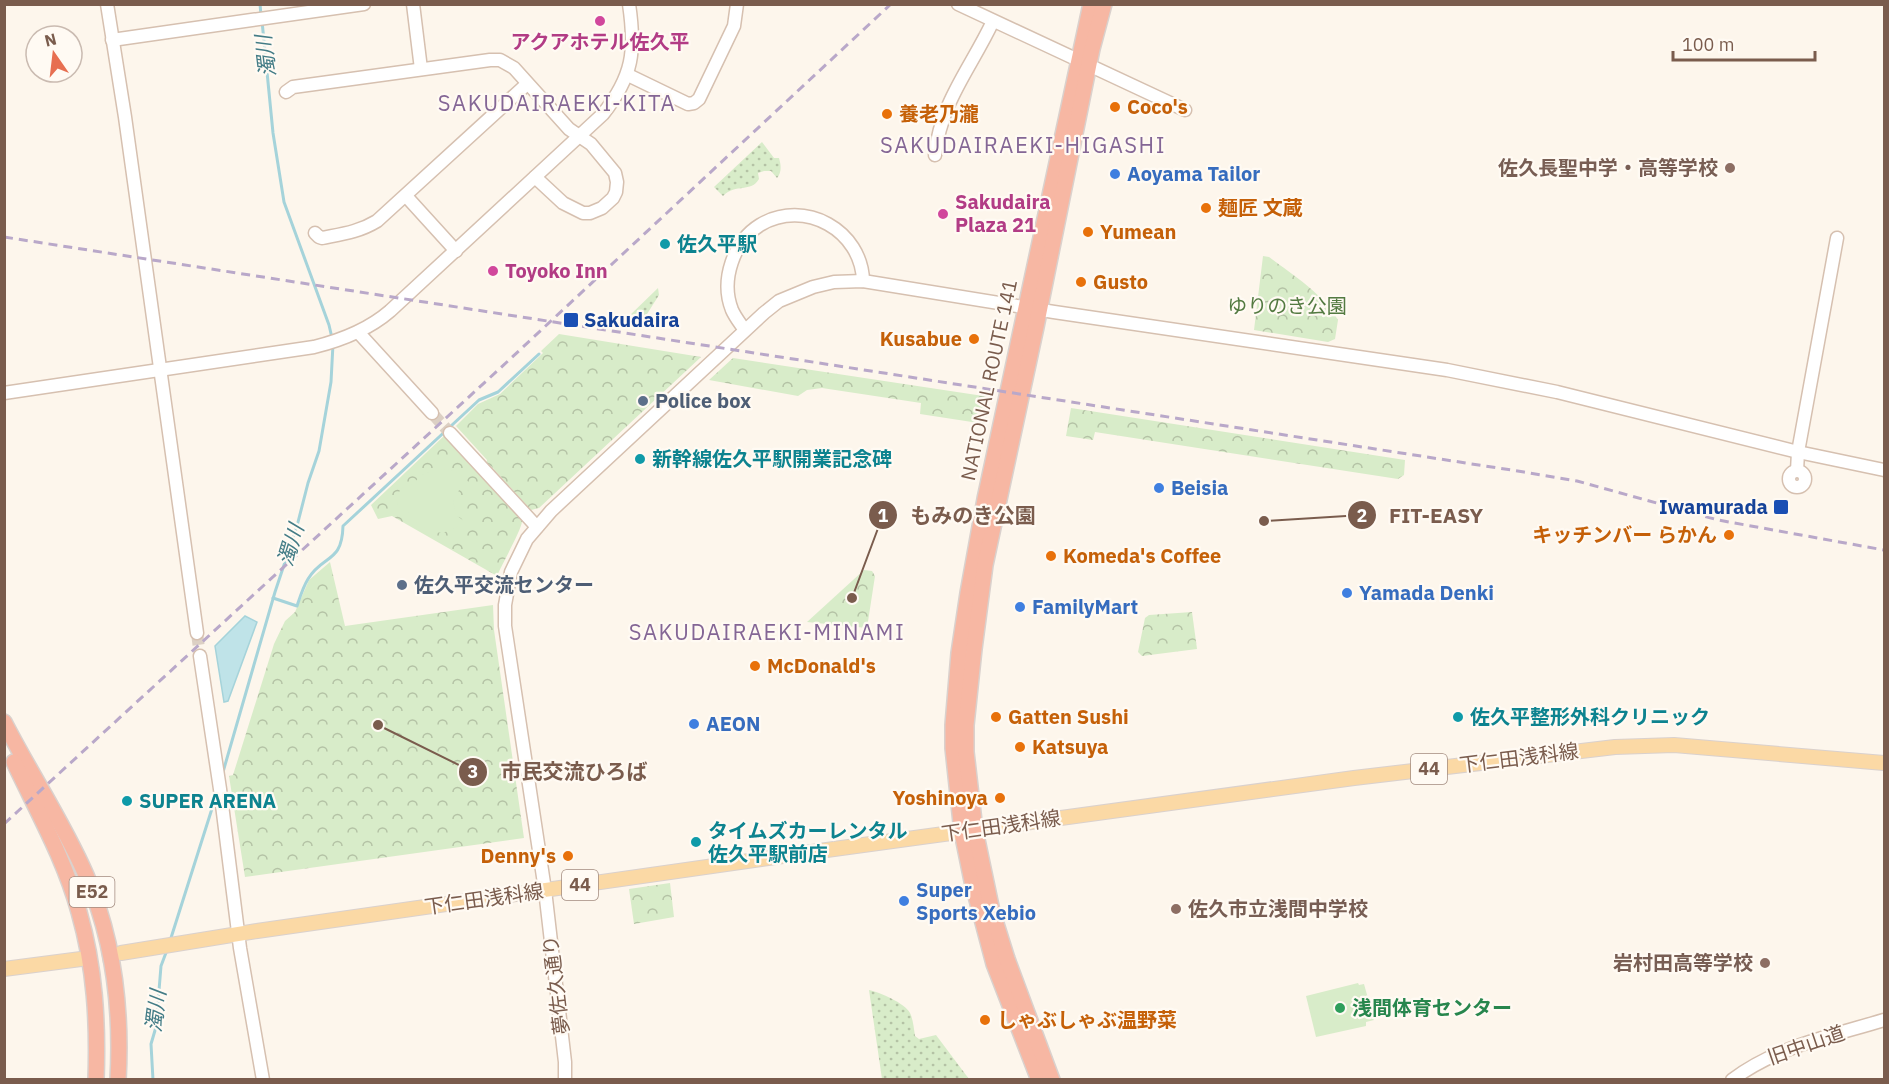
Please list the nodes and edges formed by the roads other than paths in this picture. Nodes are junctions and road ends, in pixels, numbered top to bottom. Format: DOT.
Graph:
graph roads {
  1 [pos="107,4"];
  2 [pos="364,4"];
  3 [pos="413,4"];
  4 [pos="629,4"];
  5 [pos="737,4"];
  6 [pos="958,4"];
  7 [pos="1091,4"];
  8 [pos="1104,4"];
  9 [pos="993,21"];
  10 [pos="112,40"];
  11 [pos="1084,63"];
  12 [pos="422,69"];
  13 [pos="628,75"];
  14 [pos="527,84"];
  15 [pos="286,92"];
  16 [pos="1185,110"];
  17 [pos="579,137"];
  18 [pos="935,155"];
  19 [pos="536,177"];
  20 [pos="406,196"];
  21 [pos="315,232"];
  22 [pos="1837,237"];
  23 [pos="456,251"];
  24 [pos="863,281"];
  25 [pos="1033,308"];
  26 [pos="744,329"];
  27 [pos="358,332"];
  28 [pos="160,370"];
  29 [pos="4,393"];
  30 [pos="432,413"];
  31 [pos="450,433"];
  32 [pos="1798,452"];
  33 [pos="1884,470"];
  34 [pos="1797,471"];
  35 [pos="537,527"];
  36 [pos="197,633"];
  37 [pos="200,656"];
  38 [pos="4,722"];
  39 [pos="4,742"];
  40 [pos="1884,763"];
  41 [pos="969,831"];
  42 [pos="544,890"];
  43 [pos="238,935"];
  44 [pos="121,953"];
  45 [pos="81,959"];
  46 [pos="4,969"];
  47 [pos="1884,1020"];
  48 [pos="96,1080"];
  49 [pos="118,1080"];
  50 [pos="263,1080"];
  51 [pos="565,1080"];
  52 [pos="1039,1080"];
  53 [pos="1052,1080"];
  54 [pos="1732,1080"];
  1 -- 10 [label="street"];
  2 -- 10 [label="street"];
  3 -- 12 [label="street"];
  4 -- 13 [label="street"];
  5 -- 13 [label="street"];
  6 -- 9 [label="street"];
  7 -- 11 [label="highway, NATIONAL ROUTE 141"];
  8 -- 11 [label="highway, NATIONAL ROUTE 141"];
  9 -- 11 [label="street"];
  9 -- 18 [label="street"];
  10 -- 28 [label="street"];
  11 -- 16 [label="street"];
  11 -- 25 [label="highway, NATIONAL ROUTE 141"];
  12 -- 14 [label="street"];
  12 -- 15 [label="street"];
  13 -- 17 [label="street"];
  14 -- 17 [label="street"];
  14 -- 20 [label="street"];
  17 -- 19 [label="street"];
  17 -- 19 [label="street"];
  19 -- 23 [label="street"];
  20 -- 21 [label="street"];
  20 -- 23 [label="street"];
  22 -- 32 [label="street"];
  23 -- 27 [label="street"];
  24 -- 25 [label="street, 夢佐久通り"];
  24 -- 26 [label="street, 夢佐久通り"];
  24 -- 26 [label="street"];
  25 -- 32 [label="street, 夢佐久通り"];
  25 -- 41 [label="highway, NATIONAL ROUTE 141"];
  26 -- 35 [label="street, 夢佐久通り"];
  27 -- 28 [label="street"];
  27 -- 30 [label="street"];
  28 -- 29 [label="street"];
  28 -- 36 [label="street"];
  31 -- 35 [label="street"];
  32 -- 33 [label="street, 夢佐久通り"];
  32 -- 34 [label="street"];
  35 -- 42 [label="street, 夢佐久通り"];
  37 -- 43 [label="street"];
  38 -- 49 [label="highway, E52"];
  39 -- 48 [label="highway, E52"];
  40 -- 41 [label="main road, 下仁田浅科線 / 44"];
  41 -- 42 [label="main road, 下仁田浅科線 / 44"];
  41 -- 52 [label="highway, NATIONAL ROUTE 141"];
  41 -- 53 [label="highway, NATIONAL ROUTE 141"];
  42 -- 43 [label="main road, 下仁田浅科線 / 44"];
  42 -- 51 [label="street, 夢佐久通り"];
  43 -- 44 [label="main road, 下仁田浅科線 / 44"];
  43 -- 50 [label="street"];
  45 -- 46 [label="main road"];
  47 -- 54 [label="street, 旧中山道"];
}
